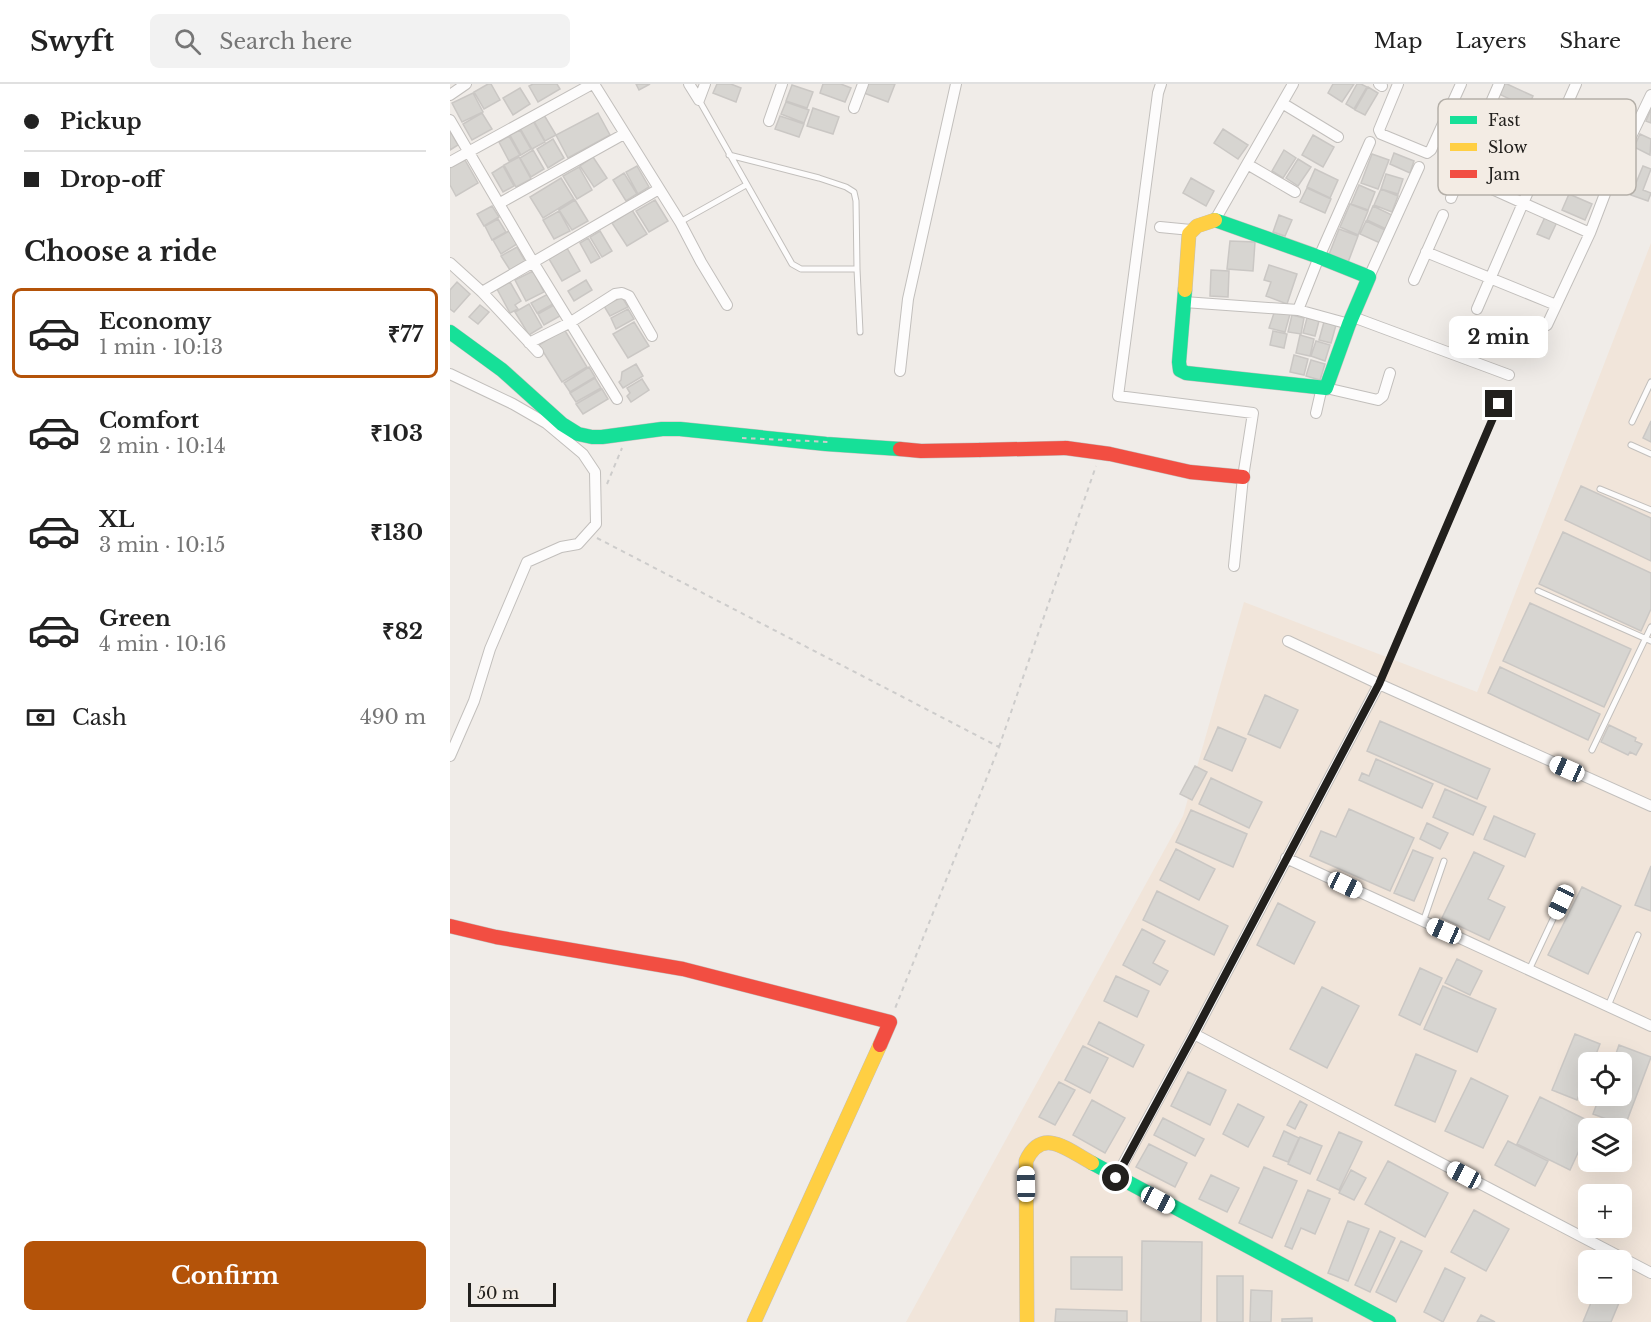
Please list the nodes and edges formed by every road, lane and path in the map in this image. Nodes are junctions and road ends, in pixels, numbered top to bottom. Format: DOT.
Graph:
graph roads {
  1 [pos="466,84"];
  2 [pos="593,84"];
  3 [pos="689,84"];
  4 [pos="705,84"];
  5 [pos="782,84"];
  6 [pos="863,84"];
  7 [pos="956,84"];
  8 [pos="1161,84"];
  9 [pos="1293,84"];
  10 [pos="1398,84"];
  11 [pos="1461,84"];
  12 [pos="1499,84"];
  13 [pos="1576,84"];
  14 [pos="450,95"];
  15 [pos="1651,95"];
  16 [pos="1454,99"];
  17 [pos="1493,99"];
  18 [pos="1570,99"];
  19 [pos="699,100"];
  20 [pos="1282,103"];
  21 [pos="854,108"];
  22 [pos="450,120"];
  23 [pos="769,121"];
  24 [pos="1636,126"];
  25 [pos="624,134"];
  26 [pos="1438,135"];
  27 [pos="1338,137"];
  28 [pos="1370,142"];
  29 [pos="469,150"];
  30 [pos="729,155"];
  31 [pos="450,162"];
  32 [pos="1247,164"];
  33 [pos="1419,166"];
  34 [pos="746,185"];
  35 [pos="659,189"];
  36 [pos="1295,192"];
  37 [pos="1452,195"];
  38 [pos="1505,195"];
  39 [pos="1527,195"];
  40 [pos="1605,195"];
  41 [pos="1451,198"];
  42 [pos="500,203"];
  43 [pos="1523,203"];
  44 [pos="1443,215"];
  45 [pos="1215,220"];
  46 [pos="680,222"];
  47 [pos="1160,227"];
  48 [pos="1191,230"];
  49 [pos="1590,233"];
  50 [pos="1426,252"];
  51 [pos="1318,257"];
  52 [pos="533,262"];
  53 [pos="450,263"];
  54 [pos="857,269"];
  55 [pos="1369,277"];
  56 [pos="1490,278"];
  57 [pos="1413,279"];
  58 [pos="482,292"];
  59 [pos="1184,302"];
  60 [pos="727,305"];
  61 [pos="1556,305"];
  62 [pos="1476,309"];
  63 [pos="1298,310"];
  64 [pos="1351,320"];
  65 [pos="571,322"];
  66 [pos="1547,325"];
  67 [pos="450,332"];
  68 [pos="860,332"];
  69 [pos="652,336"];
  70 [pos="530,343"];
  71 [pos="538,352"];
  72 [pos="900,371"];
  73 [pos="1390,373"];
  74 [pos="450,374"];
  75 [pos="1509,375"];
  76 [pos="1651,382"];
  77 [pos="1324,388"];
  78 [pos="617,399"];
  79 [pos="1499,404"];
  80 [pos="1316,413"];
  81 [pos="1632,422"];
  82 [pos="627,434"];
  83 [pos="742,438"];
  84 [pos="830,442"];
  85 [pos="1632,445"];
  86 [pos="1100,452"];
  87 [pos="1651,454"];
  88 [pos="1243,477"];
  89 [pos="605,489"];
  90 [pos="1600,489"];
  91 [pos="1651,510"];
  92 [pos="588,533"];
  93 [pos="1234,566"];
  94 [pos="1538,591"];
  95 [pos="1651,627"];
  96 [pos="1648,639"];
  97 [pos="1288,641"];
  98 [pos="1379,684"];
  99 [pos="999,747"];
  100 [pos="1592,750"];
  101 [pos="450,756"];
  102 [pos="1651,806"];
  103 [pos="1286,858"];
  104 [pos="1444,861"];
  105 [pos="1561,902"];
  106 [pos="1423,922"];
  107 [pos="450,926"];
  108 [pos="1638,935"];
  109 [pos="1529,970"];
  110 [pos="1608,1006"];
  111 [pos="890,1022"];
  112 [pos="1651,1026"];
  113 [pos="1194,1034"];
  114 [pos="1116,1178"];
  115 [pos="1651,1273"];
  116 [pos="754,1322"];
  117 [pos="1027,1322"];
  118 [pos="1389,1322"];
  1 -- 14 [label="street"];
  2 -- 25 [label="street"];
  2 -- 29 [label="street"];
  3 -- 19 [label="street"];
  4 -- 19 [label="street"];
  5 -- 23 [label="street"];
  6 -- 21 [label="street"];
  7 -- 72 [label="street"];
  8 -- 88 [label="street"];
  9 -- 20 [label="street"];
  10 -- 26 [label="street"];
  11 -- 16 [label="street"];
  12 -- 17 [label="street"];
  13 -- 18 [label="street"];
  15 -- 24 [label="street"];
  19 -- 30 [label="lane"];
  20 -- 27 [label="street"];
  20 -- 32 [label="street"];
  22 -- 29 [label="street"];
  25 -- 35 [label="street"];
  25 -- 42 [label="street"];
  28 -- 51 [label="street"];
  29 -- 31 [label="street"];
  29 -- 42 [label="street"];
  30 -- 34 [label="lane"];
  30 -- 54 [label="lane"];
  32 -- 36 [label="street"];
  32 -- 45 [label="street"];
  33 -- 55 [label="street"];
  34 -- 46 [label="lane"];
  34 -- 54 [label="lane"];
  35 -- 46 [label="street"];
  35 -- 52 [label="street"];
  37 -- 41 [label="street"];
  38 -- 43 [label="street"];
  39 -- 43 [label="street"];
  40 -- 49 [label="street"];
  42 -- 52 [label="street"];
  43 -- 49 [label="street"];
  43 -- 56 [label="street"];
  44 -- 50 [label="street"];
  45 -- 48 [label="street"];
  45 -- 51 [label="street"];
  46 -- 60 [label="street"];
  47 -- 48 [label="street"];
  48 -- 59 [label="street"];
  49 -- 61 [label="street"];
  50 -- 56 [label="street"];
  50 -- 57 [label="street"];
  51 -- 55 [label="street"];
  51 -- 63 [label="street"];
  52 -- 58 [label="street"];
  52 -- 65 [label="street"];
  53 -- 58 [label="street"];
  54 -- 68 [label="lane"];
  55 -- 64 [label="street"];
  56 -- 61 [label="street"];
  56 -- 62 [label="street"];
  58 -- 70 [label="street"];
  59 -- 63 [label="street"];
  59 -- 77 [label="street"];
  61 -- 66 [label="street"];
  63 -- 64 [label="street"];
  64 -- 75 [label="street"];
  64 -- 77 [label="street"];
  65 -- 69 [label="street"];
  65 -- 70 [label="street"];
  65 -- 78 [label="street"];
  67 -- 82 [label="street"];
  70 -- 71 [label="street"];
  73 -- 77 [label="street"];
  74 -- 92 [label="street"];
  76 -- 81 [label="lane"];
  77 -- 80 [label="street"];
  79 -- 98 [label="lane"];
  82 -- 86 [label="street, bridge"];
  82 -- 89 [label="path"];
  83 -- 84 [label="path, bridge"];
  85 -- 87 [label="lane"];
  86 -- 88 [label="street"];
  86 -- 99 [label="path"];
  88 -- 93 [label="street"];
  90 -- 91 [label="lane"];
  92 -- 99 [label="path"];
  92 -- 101 [label="street"];
  94 -- 96 [label="lane"];
  95 -- 96 [label="lane"];
  96 -- 100 [label="lane"];
  97 -- 98 [label="street"];
  98 -- 102 [label="street"];
  98 -- 103 [label="street"];
  99 -- 111 [label="path"];
  103 -- 106 [label="street"];
  103 -- 113 [label="street"];
  104 -- 106 [label="lane"];
  105 -- 109 [label="lane"];
  106 -- 109 [label="street"];
  107 -- 111 [label="street"];
  108 -- 110 [label="lane"];
  109 -- 110 [label="street"];
  110 -- 112 [label="street"];
  111 -- 116 [label="street"];
  113 -- 114 [label="street"];
  113 -- 115 [label="street"];
  114 -- 117 [label="street"];
  114 -- 118 [label="street"];
}
